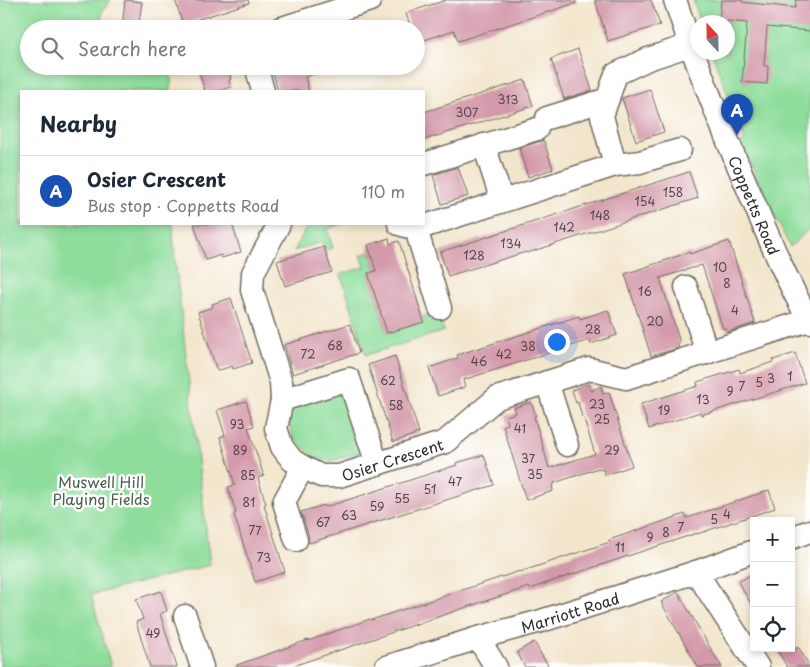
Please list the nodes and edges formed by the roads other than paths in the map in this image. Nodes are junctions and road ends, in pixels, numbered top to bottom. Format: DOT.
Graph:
graph roads {
  1 [pos="370,0"];
  2 [pos="675,0"];
  3 [pos="320,8"];
  4 [pos="297,20"];
  5 [pos="690,45"];
  6 [pos="696,60"];
  7 [pos="259,75"];
  8 [pos="263,90"];
  9 [pos="608,99"];
  10 [pos="484,145"];
  11 [pos="680,150"];
  12 [pos="425,164"];
  13 [pos="616,165"];
  14 [pos="502,201"];
  15 [pos="425,221"];
  16 [pos="278,225"];
  17 [pos="407,226"];
  18 [pos="686,287"];
  19 [pos="440,308"];
  20 [pos="809,321"];
  21 [pos="707,352"];
  22 [pos="547,382"];
  23 [pos="282,400"];
  24 [pos="567,445"];
  25 [pos="377,464"];
  26 [pos="303,467"];
  27 [pos="810,531"];
  28 [pos="795,537"];
  29 [pos="296,540"];
  30 [pos="750,552"];
  31 [pos="696,572"];
  32 [pos="185,616"];
  33 [pos="478,638"];
  34 [pos="202,667"];
  35 [pos="386,667"];
  36 [pos="496,667"];
  37 [pos="758,667"];
  1 -- 3 [label="street"];
  2 -- 5 [label="street, Coppetts Road"];
  3 -- 4 [label="street"];
  5 -- 9 [label="street"];
  6 -- 20 [label="street, Coppetts Road"];
  7 -- 8 [label="street"];
  9 -- 10 [label="street"];
  9 -- 13 [label="street"];
  10 -- 12 [label="street"];
  10 -- 14 [label="street"];
  11 -- 13 [label="street"];
  13 -- 14 [label="street"];
  14 -- 15 [label="street"];
  16 -- 23 [label="street, Osier Crescent"];
  17 -- 19 [label="street"];
  18 -- 21 [label="street"];
  20 -- 21 [label="street, Osier Crescent"];
  21 -- 22 [label="street, Osier Crescent"];
  22 -- 24 [label="street"];
  22 -- 25 [label="street, Osier Crescent"];
  23 -- 25 [label="street"];
  23 -- 26 [label="street, Osier Crescent"];
  25 -- 26 [label="street, Osier Crescent"];
  26 -- 29 [label="street"];
  27 -- 28 [label="street"];
  30 -- 31 [label="street, Marriott Road"];
  31 -- 33 [label="street, Marriott Road"];
  31 -- 37 [label="street"];
  32 -- 34 [label="street"];
  33 -- 35 [label="street, Marriott Road"];
  33 -- 36 [label="street"];
}
